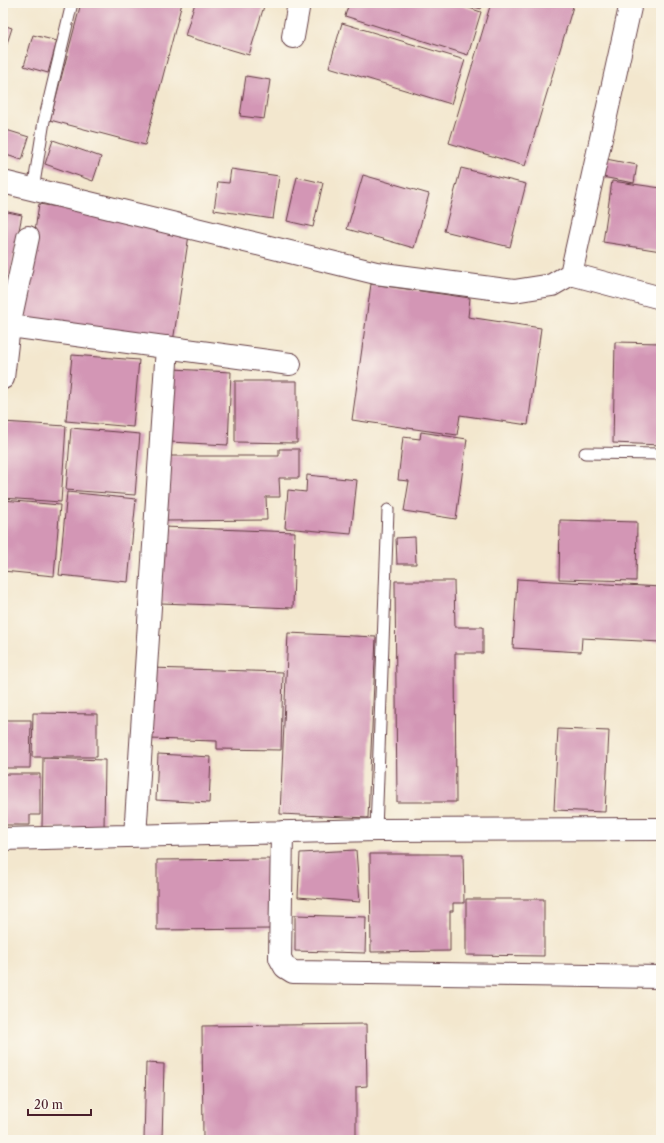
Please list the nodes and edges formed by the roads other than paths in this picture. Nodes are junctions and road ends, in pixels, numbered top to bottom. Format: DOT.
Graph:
graph roads {
  1 [pos="72,3"];
  2 [pos="299,3"];
  3 [pos="631,3"];
  4 [pos="292,37"];
  5 [pos="3,182"];
  6 [pos="33,190"];
  7 [pos="28,238"];
  8 [pos="571,274"];
  9 [pos="661,298"];
  10 [pos="6,326"];
  11 [pos="167,347"];
  12 [pos="290,364"];
  13 [pos="3,378"];
  14 [pos="584,453"];
  15 [pos="661,454"];
  16 [pos="388,510"];
  17 [pos="661,829"];
  18 [pos="376,830"];
  19 [pos="282,832"];
  20 [pos="135,836"];
  21 [pos="3,839"];
  22 [pos="661,977"];
  1 -- 6 [label="lane"];
  2 -- 4 [label="street"];
  3 -- 8 [label="street"];
  5 -- 6 [label="street"];
  6 -- 8 [label="street"];
  7 -- 10 [label="street"];
  8 -- 9 [label="street"];
  10 -- 11 [label="street"];
  10 -- 13 [label="street"];
  11 -- 12 [label="street"];
  11 -- 20 [label="street"];
  14 -- 15 [label="lane"];
  16 -- 18 [label="lane"];
  17 -- 18 [label="street"];
  18 -- 19 [label="street"];
  19 -- 20 [label="street"];
  19 -- 22 [label="street"];
  20 -- 21 [label="street"];
}
